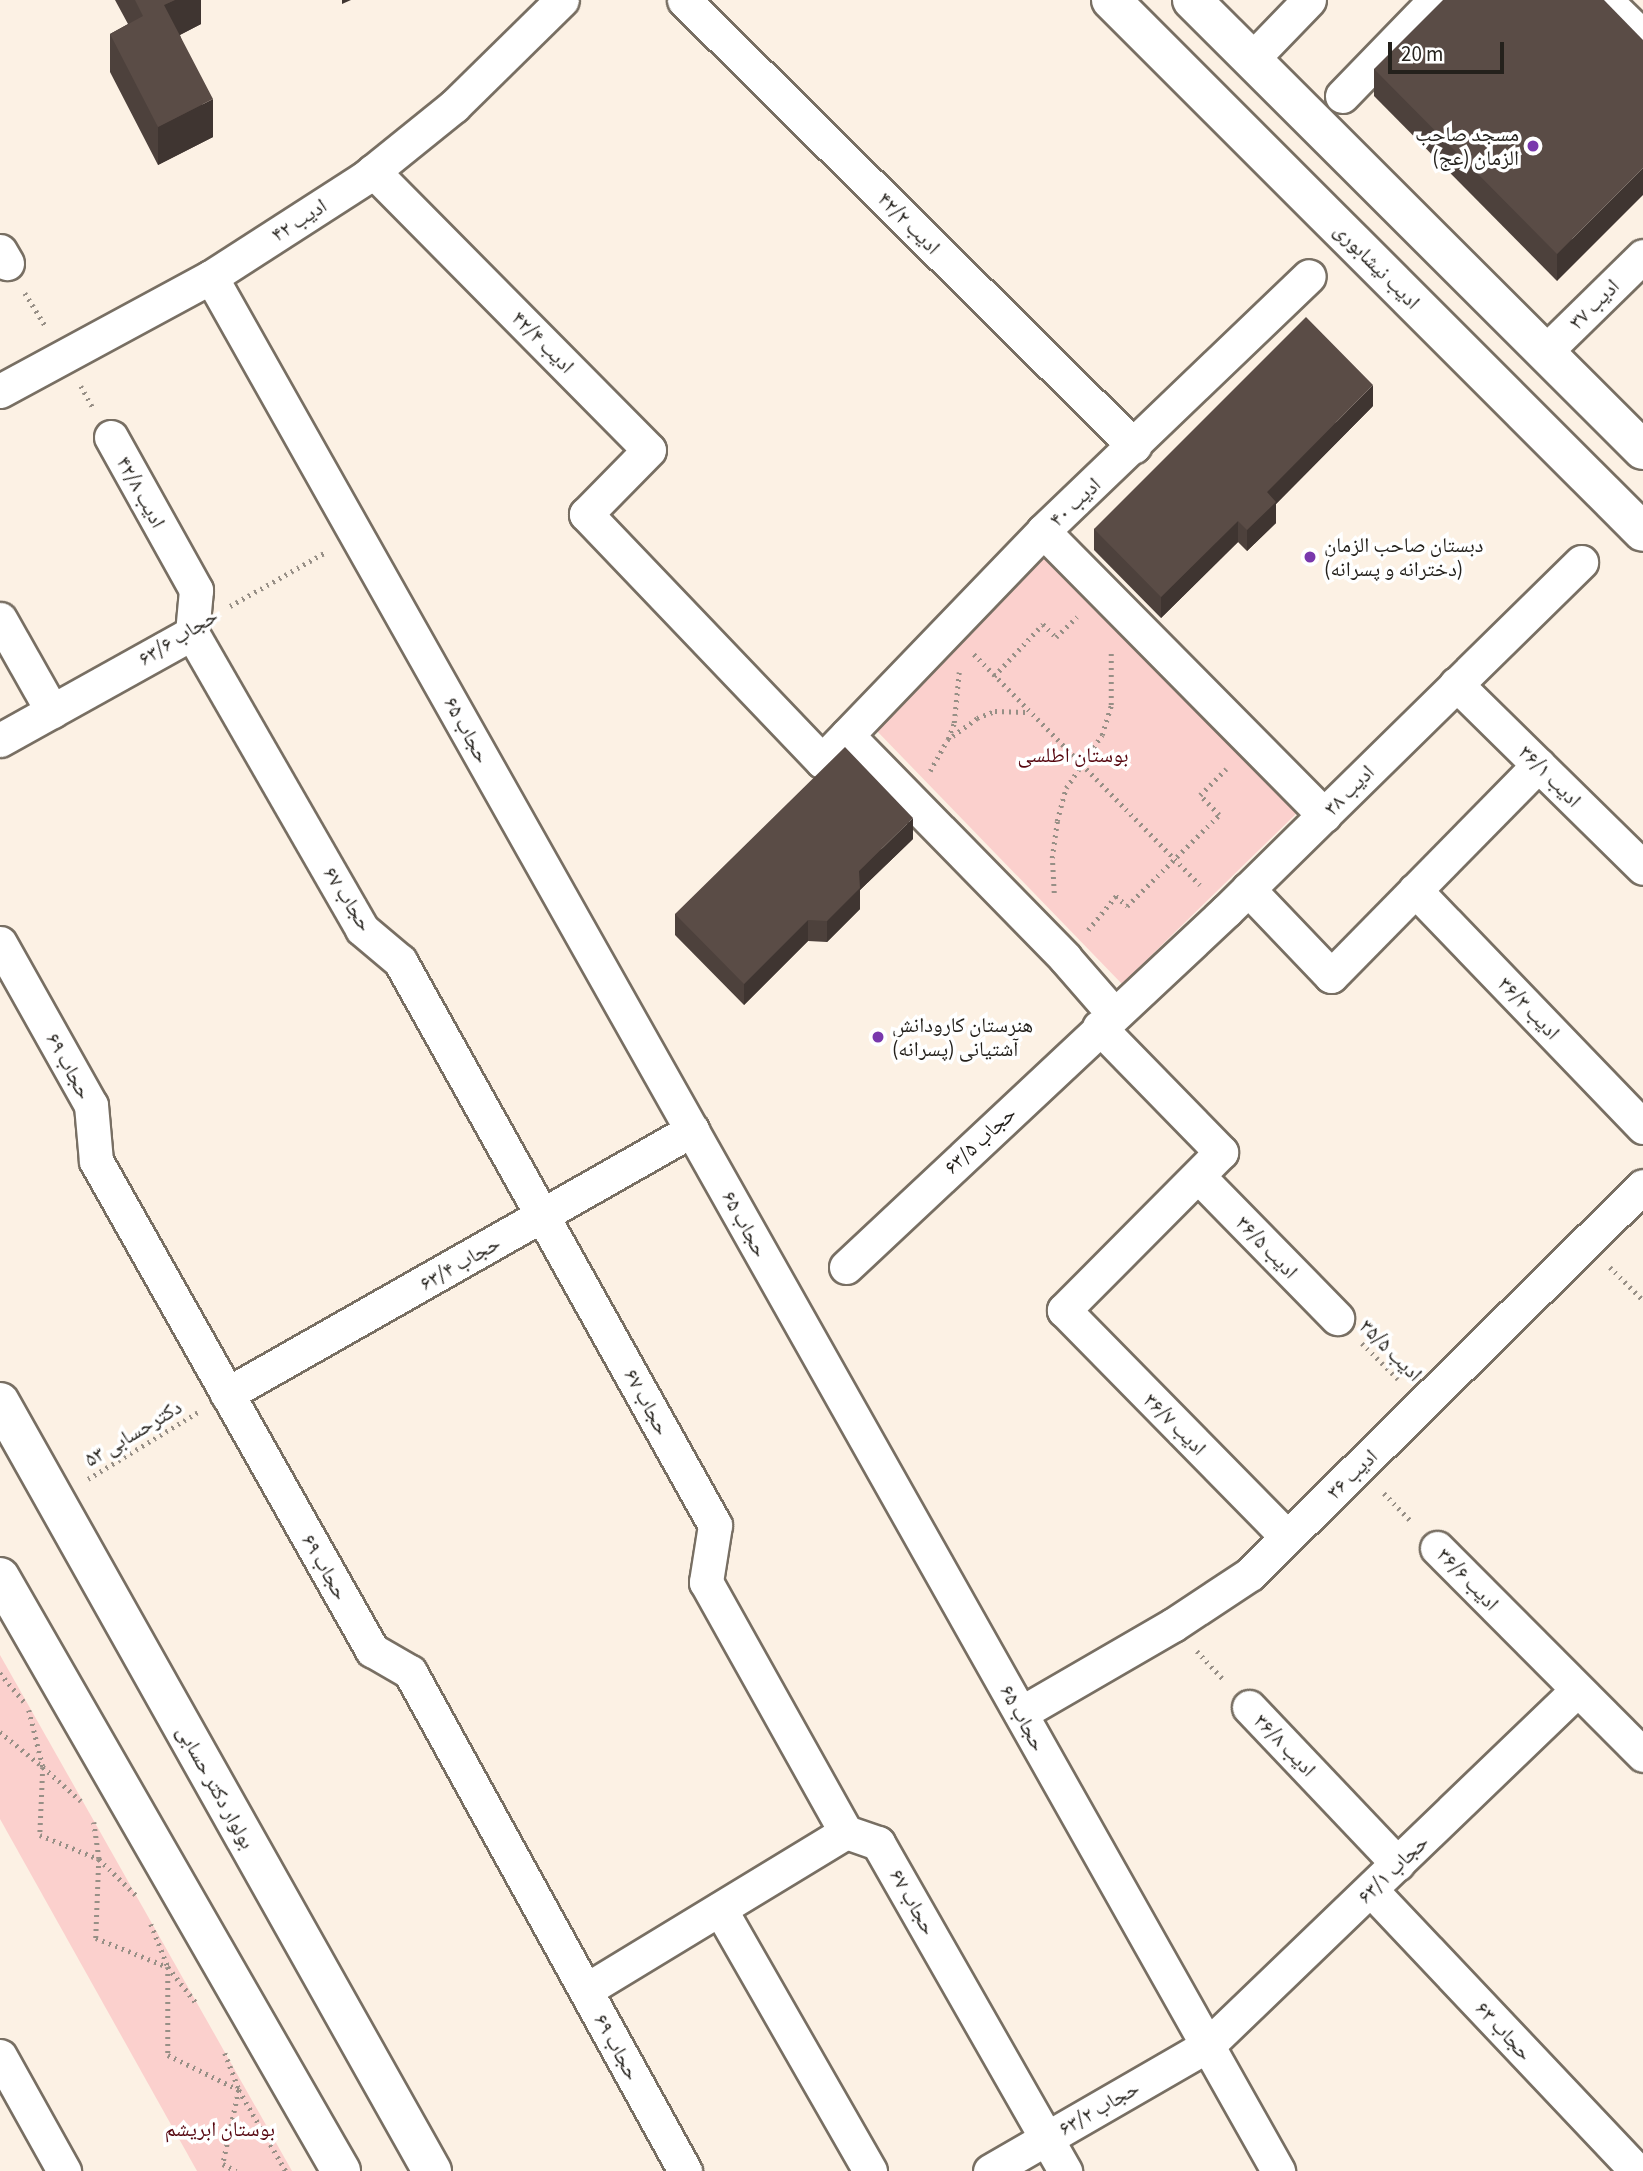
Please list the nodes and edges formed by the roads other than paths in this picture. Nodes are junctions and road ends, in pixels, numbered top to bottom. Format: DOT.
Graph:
graph roads {
  1 [pos="562,0"];
  2 [pos="684,0"];
  3 [pos="1111,0"];
  4 [pos="1192,0"];
  5 [pos="1309,0"];
  6 [pos="1435,0"];
  7 [pos="1605,0"];
  8 [pos="1643,37"];
  9 [pos="1252,59"];
  10 [pos="1342,96"];
  11 [pos="373,171"];
  12 [pos="1643,256"];
  13 [pos="211,276"];
  14 [pos="1309,276"];
  15 [pos="1545,352"];
  16 [pos="0,391"];
  17 [pos="111,437"];
  18 [pos="1134,446"];
  19 [pos="1643,450"];
  20 [pos="586,514"];
  21 [pos="1044,531"];
  22 [pos="1643,532"];
  23 [pos="1581,562"];
  24 [pos="0,619"];
  25 [pos="192,633"];
  26 [pos="1456,684"];
  27 [pos="52,711"];
  28 [pos="847,734"];
  29 [pos="0,740"];
  30 [pos="1538,765"];
  31 [pos="1324,815"];
  32 [pos="1643,868"];
  33 [pos="1415,890"];
  34 [pos="1237,900"];
  35 [pos="0,943"];
  36 [pos="1106,1020"];
  37 [pos="1643,1127"];
  38 [pos="692,1130"];
  39 [pos="1198,1176"];
  40 [pos="1643,1186"];
  41 [pos="543,1216"];
  42 [pos="846,1266"];
  43 [pos="1337,1318"];
  44 [pos="227,1394"];
  45 [pos="0,1402"];
  46 [pos="1287,1537"];
  47 [pos="1437,1548"];
  48 [pos="0,1577"];
  49 [pos="1577,1690"];
  50 [pos="1249,1707"];
  51 [pos="1021,1713"];
  52 [pos="1643,1755"];
  53 [pos="846,1832"];
  54 [pos="1398,1864"];
  55 [pos="1371,1890"];
  56 [pos="720,1909"];
  57 [pos="586,1990"];
  58 [pos="1208,2045"];
  59 [pos="0,2056"];
  60 [pos="1046,2138"];
  61 [pos="64,2171"];
  62 [pos="341,2171"];
  63 [pos="432,2171"];
  64 [pos="685,2171"];
  65 [pos="870,2171"];
  66 [pos="990,2171"];
  67 [pos="1065,2171"];
  68 [pos="1278,2171"];
  69 [pos="1637,2171"];
  1 -- 11 [label="street, ادیب ۴۲"];
  2 -- 18 [label="street, ادیب ۴۲/۲"];
  3 -- 22 [label="main road, ادیب نیشابوری"];
  4 -- 9 [label="main road"];
  5 -- 9 [label="street"];
  6 -- 10 [label="street"];
  7 -- 8 [label="street"];
  9 -- 15 [label="main road"];
  11 -- 13 [label="street, ادیب ۴۲"];
  11 -- 20 [label="street, ادیب ۴۲/۴"];
  12 -- 15 [label="street, ادیب ۳۷"];
  13 -- 16 [label="street, ادیب ۴۲"];
  13 -- 38 [label="street, حجاب ۶۵"];
  14 -- 18 [label="street, ادیب ۴۰"];
  15 -- 19 [label="main road"];
  17 -- 25 [label="street, ادیب ۴۲/۸"];
  18 -- 21 [label="street, ادیب ۴۰"];
  20 -- 28 [label="street, ادیب ۴۰"];
  21 -- 28 [label="street, ادیب ۴۰"];
  21 -- 31 [label="street"];
  23 -- 26 [label="street, ادیب ۳۸"];
  24 -- 27 [label="street"];
  25 -- 27 [label="street, حجاب ۶۳/۶"];
  25 -- 41 [label="street, حجاب ۶۷"];
  26 -- 30 [label="street, ادیب ۳۶/۱"];
  26 -- 31 [label="street, ادیب ۳۸"];
  27 -- 29 [label="street, حجاب ۶۳/۶"];
  28 -- 36 [label="street"];
  30 -- 32 [label="street, ادیب ۳۶/۱"];
  30 -- 33 [label="street"];
  31 -- 34 [label="street, ادیب ۳۸"];
  33 -- 34 [label="street"];
  33 -- 37 [label="street, ادیب ۳۶/۳"];
  34 -- 36 [label="street, ادیب ۳۸"];
  35 -- 44 [label="street, حجاب ۶۹"];
  36 -- 39 [label="street"];
  36 -- 42 [label="street, حجاب ۶۳/۵"];
  38 -- 41 [label="street, حجاب ۶۳/۴"];
  38 -- 51 [label="street, حجاب ۶۵"];
  39 -- 43 [label="street, ادیب ۳۶/۵"];
  39 -- 46 [label="street, ادیب ۳۶/۷"];
  40 -- 46 [label="street, ادیب ۳۶"];
  41 -- 44 [label="street, حجاب ۶۳/۴"];
  41 -- 53 [label="street, حجاب ۶۷"];
  44 -- 57 [label="street, حجاب ۶۹"];
  45 -- 63 [label="main road, بولوار دکتر حسابی"];
  46 -- 51 [label="street, ادیب ۳۶"];
  47 -- 49 [label="street, ادیب ۳۶/۶"];
  48 -- 62 [label="main road"];
  49 -- 52 [label="street, ادیب ۳۶/۶"];
  49 -- 54 [label="street, حجاب ۶۳/۱"];
  50 -- 54 [label="street, ادیب ۳۶/۸"];
  51 -- 58 [label="street, حجاب ۶۵"];
  53 -- 56 [label="street"];
  53 -- 60 [label="street, حجاب ۶۷"];
  54 -- 55 [label="street, حجاب ۶۳/۱"];
  55 -- 58 [label="street, حجاب ۶۳/۱"];
  55 -- 69 [label="street, حجاب ۶۳"];
  56 -- 57 [label="street"];
  56 -- 65 [label="street"];
  57 -- 64 [label="street, حجاب ۶۹"];
  58 -- 60 [label="street, حجاب ۶۳/۲"];
  58 -- 68 [label="street, حجاب ۶۵"];
  59 -- 61 [label="street"];
  60 -- 66 [label="street, حجاب ۶۳/۲"];
  60 -- 67 [label="street, حجاب ۶۷"];
}
